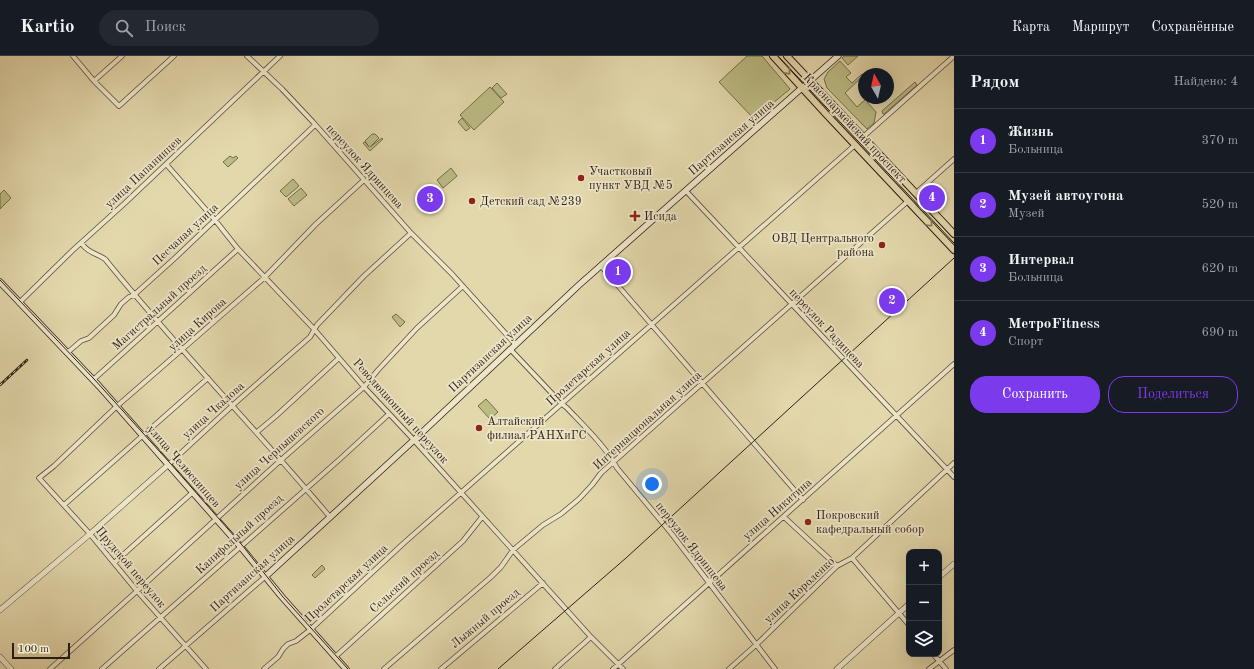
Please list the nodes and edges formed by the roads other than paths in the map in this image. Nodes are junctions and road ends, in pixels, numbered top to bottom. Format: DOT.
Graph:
graph roads {
  1 [pos="73,56"];
  2 [pos="122,56"];
  3 [pos="174,56"];
  4 [pos="247,56"];
  5 [pos="280,56"];
  6 [pos="773,56"];
  7 [pos="787,56"];
  8 [pos="838,56"];
  9 [pos="954,56"];
  10 [pos="263,72"];
  11 [pos="94,81"];
  12 [pos="810,81"];
  13 [pos="802,88"];
  14 [pos="315,125"];
  15 [pos="863,137"];
  16 [pos="855,145"];
  17 [pos="882,157"];
  18 [pos="954,159"];
  19 [pos="166,164"];
  20 [pos="873,164"];
  21 [pos="364,180"];
  22 [pos="686,191"];
  23 [pos="916,193"];
  24 [pos="908,201"];
  25 [pos="215,220"];
  26 [pos="411,233"];
  27 [pos="954,234"];
  28 [pos="81,243"];
  29 [pos="738,248"];
  30 [pos="238,250"];
  31 [pos="954,250"];
  32 [pos="601,266"];
  33 [pos="264,278"];
  34 [pos="0,282"];
  35 [pos="462,286"];
  36 [pos="134,295"];
  37 [pos="19,303"];
  38 [pos="791,304"];
  39 [pos="157,322"];
  40 [pos="651,324"];
  41 [pos="314,329"];
  42 [pos="515,344"];
  43 [pos="510,349"];
  44 [pos="183,350"];
  45 [pos="67,353"];
  46 [pos="339,358"];
  47 [pos="954,364"];
  48 [pos="208,378"];
  49 [pos="93,380"];
  50 [pos="702,383"];
  51 [pos="364,387"];
  52 [pos="562,404"];
  53 [pos="233,405"];
  54 [pos="117,406"];
  55 [pos="389,414"];
  56 [pos="896,415"];
  57 [pos="257,432"];
  58 [pos="143,435"];
  59 [pos="414,440"];
  60 [pos="281,460"];
  61 [pos="614,462"];
  62 [pos="954,463"];
  63 [pos="168,464"];
  64 [pos="947,469"];
  65 [pos="954,477"];
  66 [pos="39,478"];
  67 [pos="306,488"];
  68 [pos="193,492"];
  69 [pos="461,493"];
  70 [pos="803,500"];
  71 [pos="64,505"];
  72 [pos="330,517"];
  73 [pos="482,517"];
  74 [pos="784,517"];
  75 [pos="216,519"];
  76 [pos="90,534"];
  77 [pos="240,546"];
  78 [pos="513,550"];
  79 [pos="852,558"];
  80 [pos="114,563"];
  81 [pos="954,564"];
  82 [pos="837,566"];
  83 [pos="942,574"];
  84 [pos="266,576"];
  85 [pos="543,583"];
  86 [pos="709,583"];
  87 [pos="137,592"];
  88 [pos="906,607"];
  89 [pos="0,610"];
  90 [pos="899,613"];
  91 [pos="161,618"];
  92 [pos="906,621"];
  93 [pos="310,629"];
  94 [pos="591,637"];
  95 [pos="757,644"];
  96 [pos="186,646"];
  97 [pos="954,650"];
  98 [pos="0,657"];
  99 [pos="335,657"];
  100 [pos="936,657"];
  101 [pos="939,661"];
  102 [pos="619,664"];
  103 [pos="11,669"];
  104 [pos="50,669"];
  105 [pos="102,669"];
  106 [pos="159,669"];
  107 [pos="206,669"];
  108 [pos="264,669"];
  109 [pos="346,669"];
  110 [pos="384,669"];
  111 [pos="441,669"];
  112 [pos="555,669"];
  113 [pos="613,669"];
  114 [pos="623,669"];
  115 [pos="729,669"];
  116 [pos="775,669"];
  117 [pos="837,669"];
  118 [pos="929,669"];
  119 [pos="946,669"];
  1 -- 11 [label="street"];
  2 -- 11 [label="street"];
  3 -- 11 [label="street"];
  4 -- 10 [label="street, переулок Ядринцева"];
  5 -- 10 [label="street, улица Папанинцев"];
  6 -- 13 [label="main road, Красноармейский проспект, one-way"];
  7 -- 12 [label="main road, Красноармейский проспект"];
  8 -- 12 [label="main road, Партизанская улица"];
  9 -- 15 [label="street"];
  10 -- 14 [label="street, переулок Ядринцева"];
  10 -- 19 [label="street, улица Папанинцев"];
  12 -- 13 [label="main road, Партизанская улица"];
  12 -- 15 [label="main road, Красноармейский проспект"];
  13 -- 16 [label="main road, Красноармейский проспект"];
  13 -- 22 [label="main road, Партизанская улица"];
  14 -- 21 [label="street, переулок Ядринцева"];
  14 -- 25 [label="street, Песчаная улица"];
  15 -- 17 [label="main road, Красноармейский проспект"];
  16 -- 20 [label="main road, Красноармейский проспект"];
  16 -- 29 [label="street, Пролетарская улица"];
  17 -- 20 [label="main road"];
  17 -- 23 [label="main road, Красноармейский проспект"];
  18 -- 23 [label="street"];
  19 -- 25 [label="street, Революционный переулок"];
  19 -- 28 [label="street, улица Папанинцев"];
  20 -- 24 [label="main road, Красноармейский проспект"];
  21 -- 26 [label="street, переулок Ядринцева"];
  21 -- 33 [label="street, улица Кирова"];
  22 -- 29 [label="street, переулок Радищева"];
  22 -- 32 [label="main road, Партизанская улица"];
  23 -- 27 [label="main road, Красноармейский проспект"];
  24 -- 31 [label="main road, Красноармейский проспект, one-way"];
  24 -- 38 [label="street, Интернациональная улица"];
  25 -- 30 [label="street, Революционный переулок"];
  25 -- 36 [label="street, Песчаная улица"];
  26 -- 35 [label="street, переулок Ядринцева"];
  26 -- 41 [label="street, улица Чкалова"];
  28 -- 36 [label="street"];
  28 -- 37 [label="street, улица Папанинцев"];
  29 -- 38 [label="street, переулок Радищева"];
  29 -- 40 [label="street, Пролетарская улица"];
  30 -- 33 [label="street, Революционный переулок"];
  30 -- 39 [label="street, Магистральный проезд"];
  32 -- 40 [label="street"];
  32 -- 42 [label="main road, Партизанская улица"];
  33 -- 41 [label="street, Революционный переулок"];
  33 -- 44 [label="street, улица Кирова"];
  34 -- 37 [label="main road, улица Челюскинцев"];
  35 -- 42 [label="street, переулок Ядринцева"];
  35 -- 51 [label="street, улица Чернышевского"];
  36 -- 39 [label="street"];
  36 -- 45 [label="street, Песчаная улица"];
  37 -- 45 [label="main road, улица Челюскинцев"];
  38 -- 50 [label="street, Интернациональная улица"];
  38 -- 56 [label="street, переулок Радищева"];
  39 -- 44 [label="street"];
  39 -- 49 [label="street, Магистральный проезд"];
  40 -- 50 [label="street"];
  40 -- 52 [label="street, Пролетарская улица"];
  41 -- 46 [label="street, Революционный переулок"];
  41 -- 53 [label="street, улица Чкалова"];
  42 -- 43 [label="main road, Партизанская улица"];
  43 -- 52 [label="street, переулок Ядринцева"];
  43 -- 59 [label="main road, Партизанская улица"];
  44 -- 48 [label="street"];
  44 -- 54 [label="street, улица Кирова"];
  45 -- 49 [label="main road, улица Челюскинцев"];
  46 -- 51 [label="street, Революционный переулок"];
  46 -- 57 [label="street"];
  47 -- 56 [label="street, улица Никитина"];
  48 -- 53 [label="street"];
  48 -- 58 [label="street"];
  49 -- 54 [label="main road, улица Челюскинцев"];
  50 -- 61 [label="street, Интернациональная улица"];
  50 -- 70 [label="street"];
  51 -- 55 [label="street, Революционный переулок"];
  51 -- 60 [label="street, улица Чернышевского"];
  52 -- 61 [label="street, переулок Ядринцева"];
  52 -- 69 [label="street, Пролетарская улица"];
  53 -- 57 [label="street"];
  53 -- 63 [label="street, улица Чкалова"];
  54 -- 58 [label="main road, улица Челюскинцев"];
  54 -- 66 [label="street, улица Кирова"];
  55 -- 59 [label="street, Революционный переулок"];
  55 -- 67 [label="street, Канифольный проезд"];
  56 -- 64 [label="street, переулок Радищева"];
  56 -- 70 [label="street, улица Никитина"];
  57 -- 60 [label="street"];
  58 -- 63 [label="main road, улица Челюскинцев"];
  58 -- 71 [label="street"];
  59 -- 69 [label="street, Революционный переулок"];
  59 -- 72 [label="main road, Партизанская улица"];
  60 -- 67 [label="street"];
  60 -- 75 [label="street, улица Чернышевского"];
  61 -- 78 [label="street, Интернациональная улица"];
  61 -- 86 [label="street, переулок Ядринцева"];
  62 -- 64 [label="street, улица Короленко"];
  63 -- 68 [label="main road, улица Челюскинцев"];
  63 -- 76 [label="street, улица Чкалова"];
  64 -- 65 [label="street, переулок Радищева"];
  64 -- 79 [label="street, улица Короленко"];
  66 -- 71 [label="street, Прудской переулок"];
  67 -- 72 [label="street"];
  67 -- 77 [label="street, Канифольный проезд"];
  68 -- 75 [label="main road, улица Челюскинцев"];
  68 -- 80 [label="street"];
  69 -- 73 [label="street, Революционный переулок"];
  69 -- 93 [label="street, Пролетарская улица"];
  70 -- 74 [label="street, улица Никитина"];
  71 -- 76 [label="street, Прудской переулок"];
  72 -- 84 [label="main road, Партизанская улица"];
  73 -- 78 [label="street, Революционный переулок"];
  73 -- 99 [label="street, Сельский проезд"];
  74 -- 82 [label="street"];
  74 -- 86 [label="street, улица Никитина"];
  75 -- 77 [label="main road, улица Челюскинцев"];
  75 -- 87 [label="street, улица Чернышевского"];
  76 -- 80 [label="street, Прудской переулок"];
  76 -- 89 [label="street, улица Чкалова"];
  77 -- 84 [label="main road, улица Челюскинцев"];
  77 -- 91 [label="street, Канифольный проезд"];
  78 -- 85 [label="street, Революционный переулок"];
  78 -- 110 [label="street, Интернациональная улица"];
  79 -- 82 [label="street, улица Короленко"];
  79 -- 90 [label="street"];
  80 -- 87 [label="street, Прудской переулок"];
  81 -- 83 [label="street"];
  82 -- 95 [label="street, улица Короленко"];
  84 -- 93 [label="main road, улица Челюскинцев"];
  84 -- 96 [label="street, Партизанская улица"];
  85 -- 94 [label="street, Революционный переулок"];
  85 -- 111 [label="street, Лыжный проезд"];
  86 -- 95 [label="street, переулок Ядринцева"];
  86 -- 102 [label="street, улица Никитина"];
  87 -- 91 [label="street, Прудской переулок"];
  87 -- 104 [label="street, улица Чернышевского"];
  88 -- 90 [label="street"];
  90 -- 92 [label="street"];
  90 -- 117 [label="street"];
  91 -- 96 [label="street, Прудской переулок"];
  91 -- 105 [label="street, Канифольный проезд"];
  93 -- 99 [label="main road, улица Челюскинцев"];
  93 -- 108 [label="street, Пролетарская улица"];
  94 -- 102 [label="street, Революционный переулок"];
  94 -- 112 [label="street"];
  95 -- 115 [label="street, улица Короленко"];
  95 -- 116 [label="street, переулок Ядринцева"];
  96 -- 106 [label="street, Партизанская улица"];
  96 -- 107 [label="street, Прудской переулок"];
  97 -- 101 [label="street"];
  98 -- 103 [label="street"];
  99 -- 109 [label="main road, улица Челюскинцев"];
  100 -- 101 [label="street"];
  101 -- 118 [label="street"];
  101 -- 119 [label="street"];
  102 -- 113 [label="street, улица Никитина"];
  102 -- 114 [label="street, Революционный переулок"];
}
